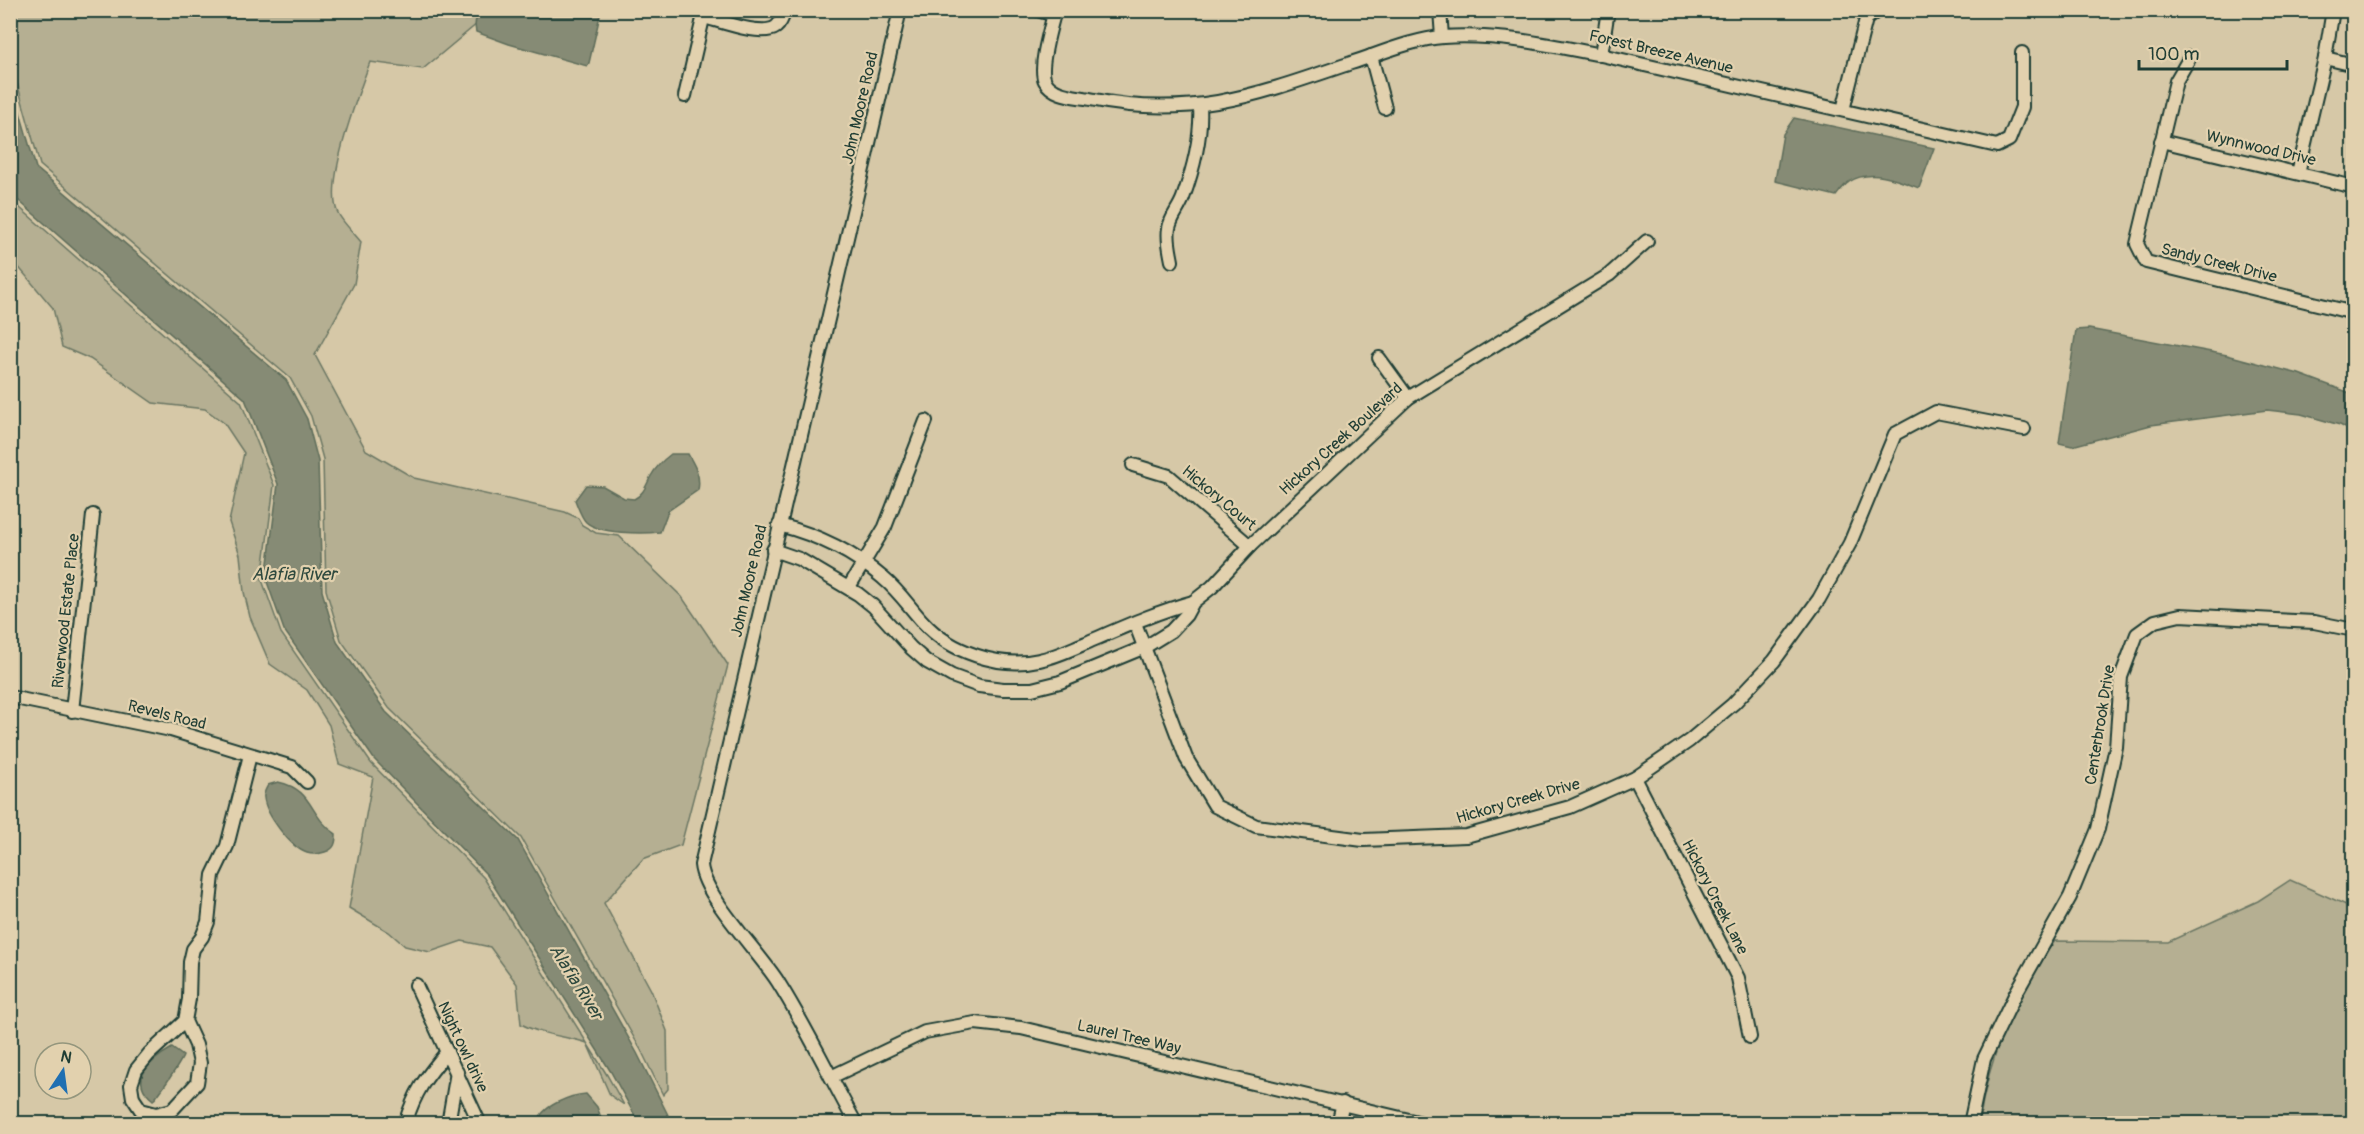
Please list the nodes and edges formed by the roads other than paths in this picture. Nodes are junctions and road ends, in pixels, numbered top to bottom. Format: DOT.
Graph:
graph roads {
  1 [pos="785,10"];
  2 [pos="900,10"];
  3 [pos="1038,10"];
  4 [pos="1440,10"];
  5 [pos="1608,10"];
  6 [pos="1878,10"];
  7 [pos="2333,10"];
  8 [pos="1055,13"];
  9 [pos="704,14"];
  10 [pos="1442,37"];
  11 [pos="2022,52"];
  12 [pos="1601,55"];
  13 [pos="1371,56"];
  14 [pos="2190,57"];
  15 [pos="2325,58"];
  16 [pos="2354,64"];
  17 [pos="685,96"];
  18 [pos="1200,106"];
  19 [pos="1385,108"];
  20 [pos="1843,110"];
  21 [pos="2161,141"];
  22 [pos="2298,173"];
  23 [pos="2354,187"];
  24 [pos="1647,241"];
  25 [pos="1172,261"];
  26 [pos="2354,313"];
  27 [pos="1379,358"];
  28 [pos="1408,399"];
  29 [pos="926,421"];
  30 [pos="2024,429"];
  31 [pos="1133,465"];
  32 [pos="93,515"];
  33 [pos="779,525"];
  34 [pos="1250,546"];
  35 [pos="773,550"];
  36 [pos="863,563"];
  37 [pos="849,587"];
  38 [pos="1193,602"];
  39 [pos="1135,623"];
  40 [pos="2354,630"];
  41 [pos="1144,647"];
  42 [pos="10,696"];
  43 [pos="72,711"];
  44 [pos="250,755"];
  45 [pos="1635,778"];
  46 [pos="307,783"];
  47 [pos="416,985"];
  48 [pos="185,1021"];
  49 [pos="1750,1037"];
  50 [pos="447,1052"];
  51 [pos="457,1072"];
  52 [pos="831,1077"];
  53 [pos="1343,1103"];
  54 [pos="405,1124"];
  55 [pos="448,1124"];
  56 [pos="480,1124"];
  57 [pos="856,1124"];
  58 [pos="1338,1124"];
  59 [pos="1426,1124"];
  60 [pos="1970,1124"];
  1 -- 9 [label="street"];
  2 -- 33 [label="street, John Moore Road"];
  3 -- 8 [label="street"];
  4 -- 10 [label="street"];
  5 -- 12 [label="street"];
  6 -- 20 [label="street"];
  7 -- 15 [label="street"];
  8 -- 18 [label="street, Forest Breeze Avenue"];
  9 -- 17 [label="street"];
  10 -- 12 [label="street, Forest Breeze Avenue"];
  10 -- 13 [label="street, Forest Breeze Avenue"];
  11 -- 20 [label="street, Forest Breeze Avenue"];
  12 -- 20 [label="street, Forest Breeze Avenue"];
  13 -- 18 [label="street, Forest Breeze Avenue"];
  13 -- 19 [label="street"];
  14 -- 21 [label="street, Sandy Creek Drive"];
  15 -- 16 [label="street"];
  15 -- 22 [label="street"];
  18 -- 25 [label="street"];
  21 -- 22 [label="street, Wynnwood Drive"];
  21 -- 26 [label="street, Sandy Creek Drive"];
  22 -- 23 [label="street, Wynnwood Drive"];
  24 -- 28 [label="street, Hickory Creek Boulevard"];
  27 -- 28 [label="street"];
  28 -- 34 [label="street, Hickory Creek Boulevard"];
  29 -- 36 [label="street"];
  30 -- 45 [label="street, Hickory Creek Drive"];
  31 -- 34 [label="street, Hickory Court"];
  32 -- 43 [label="street, Riverwood Estate Place"];
  33 -- 35 [label="street, John Moore Road"];
  33 -- 36 [label="street, Hickory Creek Boulevard"];
  34 -- 38 [label="street, Hickory Creek Boulevard"];
  35 -- 37 [label="street, Hickory Creek Boulevard"];
  35 -- 52 [label="street, John Moore Road"];
  36 -- 37 [label="street"];
  36 -- 39 [label="street, Hickory Creek Boulevard"];
  37 -- 41 [label="street, Hickory Creek Boulevard"];
  38 -- 39 [label="street, Hickory Creek Boulevard"];
  38 -- 41 [label="street, Hickory Creek Boulevard"];
  39 -- 41 [label="street, Hickory Creek Drive"];
  40 -- 60 [label="street, Centerbrook Drive"];
  41 -- 45 [label="street, Hickory Creek Drive"];
  42 -- 43 [label="street, Revels Road"];
  43 -- 44 [label="street, Revels Road"];
  44 -- 46 [label="street, Revels Road"];
  44 -- 48 [label="street"];
  45 -- 49 [label="street, Hickory Creek Lane"];
  47 -- 50 [label="street, Night owl drive"];
  48 -- 48 [label="street"];
  50 -- 51 [label="street, Night owl drive"];
  50 -- 54 [label="street"];
  51 -- 55 [label="street"];
  51 -- 56 [label="street, Night owl drive"];
  52 -- 53 [label="street, Laurel Tree Way"];
  52 -- 57 [label="street, John Moore Road"];
  53 -- 58 [label="street"];
  53 -- 59 [label="street, Laurel Tree Way"];
}
